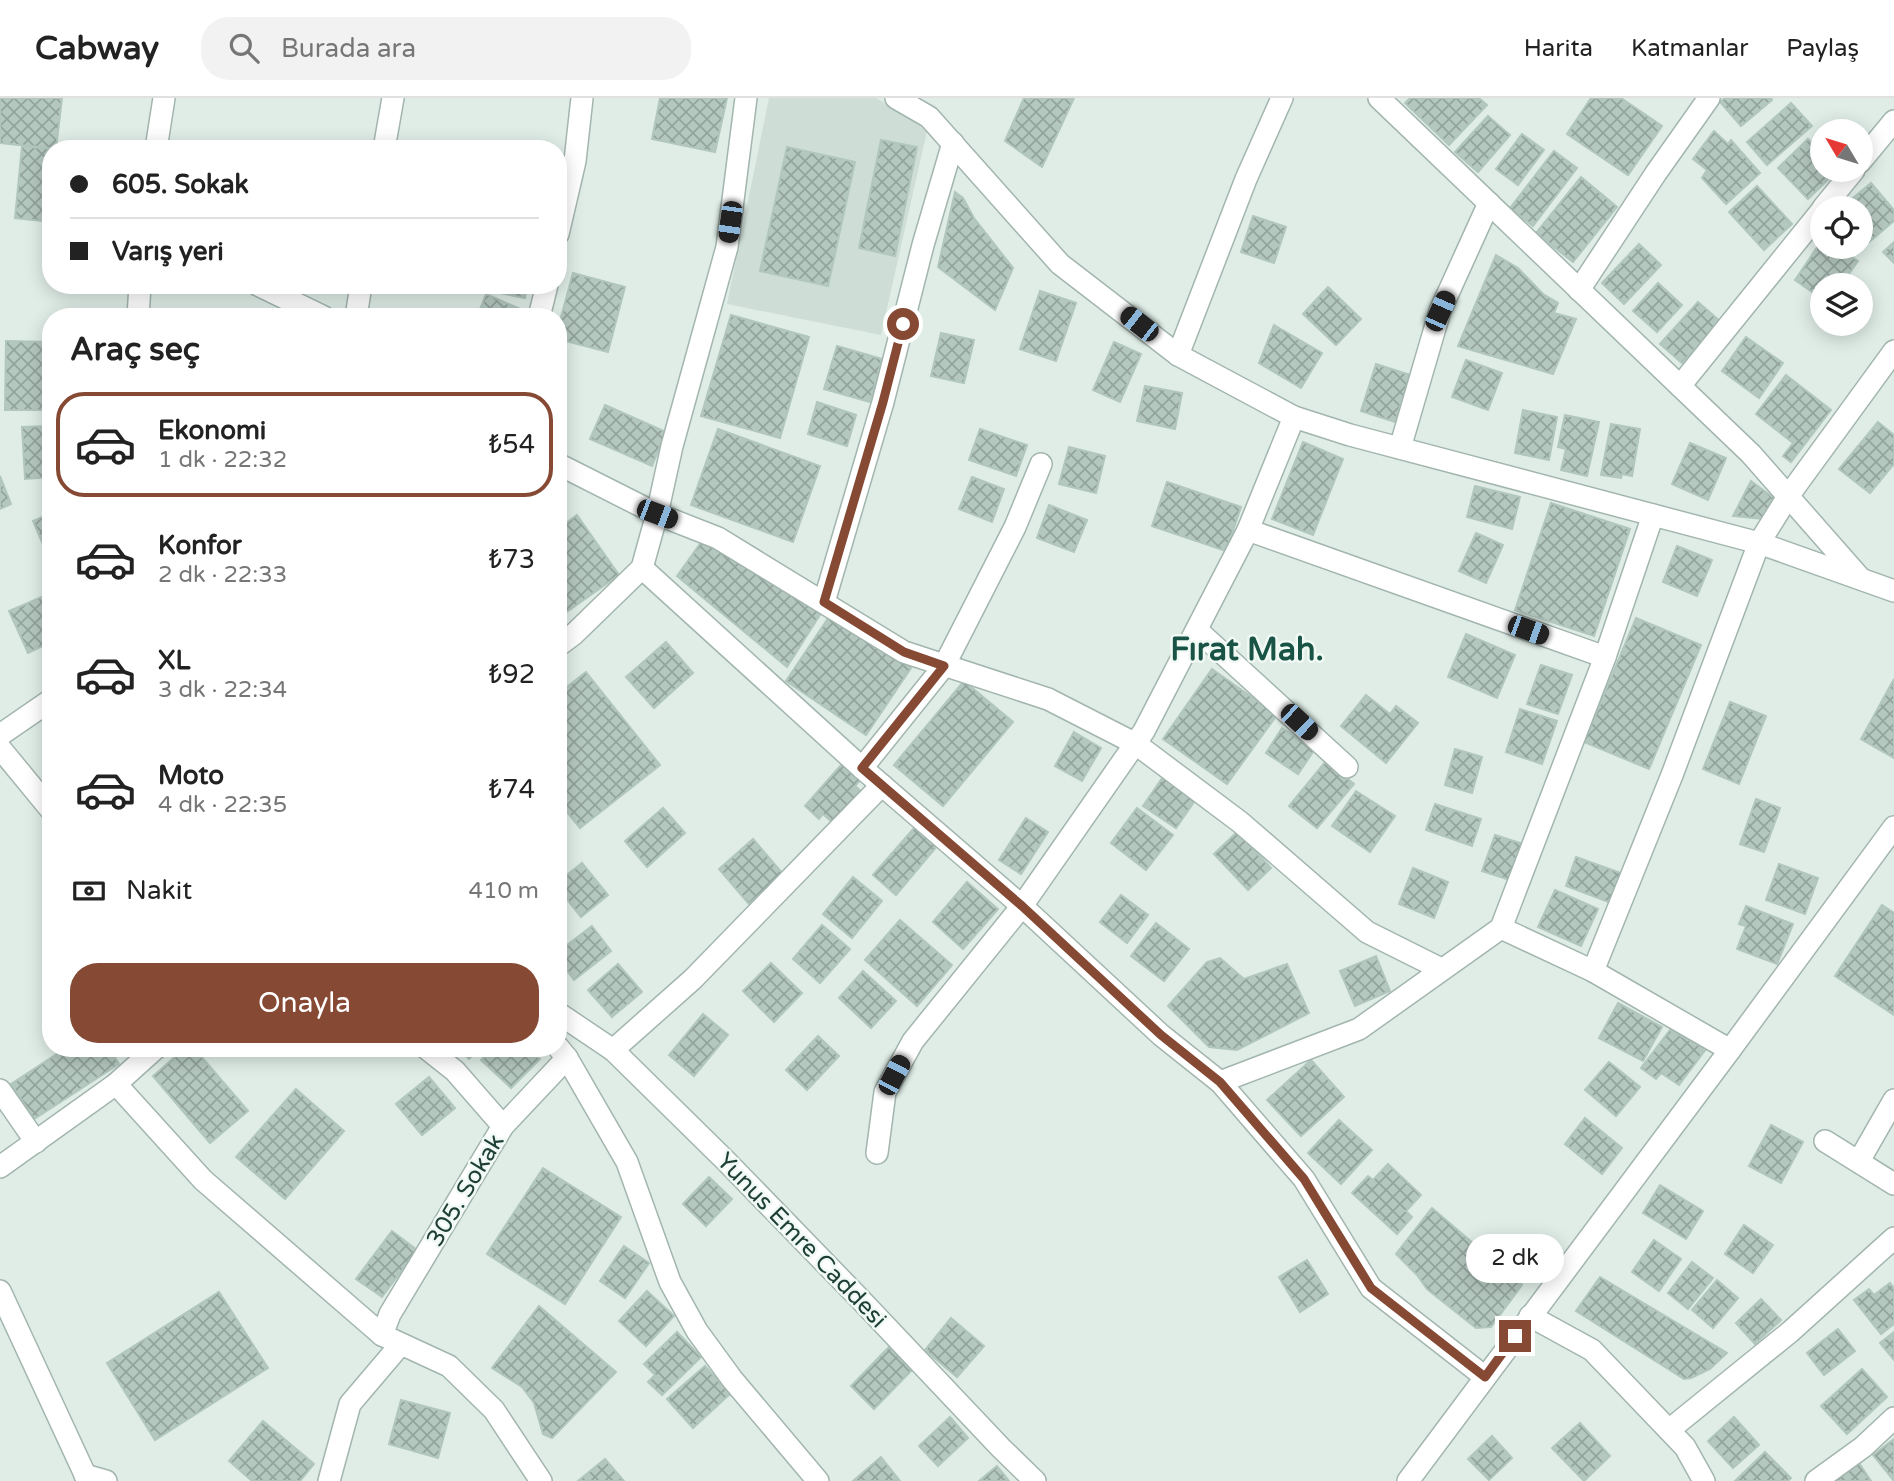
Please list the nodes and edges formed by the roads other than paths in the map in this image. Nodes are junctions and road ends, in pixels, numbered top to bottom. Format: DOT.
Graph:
graph roads {
  1 [pos="164,98"];
  2 [pos="393,98"];
  3 [pos="582,98"];
  4 [pos="746,98"];
  5 [pos="896,98"];
  6 [pos="1282,98"];
  7 [pos="1379,98"];
  8 [pos="1706,99"];
  9 [pos="1894,121"];
  10 [pos="157,140"];
  11 [pos="386,140"];
  12 [pos="953,143"];
  13 [pos="1873,146"];
  14 [pos="1844,182"];
  15 [pos="567,195"];
  16 [pos="1833,196"];
  17 [pos="1489,203"];
  18 [pos="1810,224"];
  19 [pos="1579,290"];
  20 [pos="277,294"];
  21 [pos="305,308"];
  22 [pos="1894,351"];
  23 [pos="1178,355"];
  24 [pos="1680,386"];
  25 [pos="1294,417"];
  26 [pos="1400,448"];
  27 [pos="1041,464"];
  28 [pos="567,469"];
  29 [pos="1789,495"];
  30 [pos="657,514"];
  31 [pos="1653,515"];
  32 [pos="1248,530"];
  33 [pos="1759,543"];
  34 [pos="642,568"];
  35 [pos="1862,580"];
  36 [pos="1894,591"];
  37 [pos="824,602"];
  38 [pos="1197,630"];
  39 [pos="567,639"];
  40 [pos="1605,657"];
  41 [pos="944,666"];
  42 [pos="42,706"];
  43 [pos="0,735"];
  44 [pos="1136,744"];
  45 [pos="0,748"];
  46 [pos="1347,767"];
  47 [pos="862,768"];
  48 [pos="882,785"];
  49 [pos="42,799"];
  50 [pos="1894,827"];
  51 [pos="1022,906"];
  52 [pos="1501,928"];
  53 [pos="1441,969"];
  54 [pos="1593,971"];
  55 [pos="567,1019"];
  56 [pos="613,1050"];
  57 [pos="1730,1050"];
  58 [pos="146,1057"];
  59 [pos="437,1057"];
  60 [pos="559,1057"];
  61 [pos="566,1057"];
  62 [pos="1220,1082"];
  63 [pos="116,1084"];
  64 [pos="0,1090"];
  65 [pos="1894,1100"];
  66 [pos="503,1126"];
  67 [pos="1825,1141"];
  68 [pos="36,1142"];
  69 [pos="877,1153"];
  70 [pos="1859,1161"];
  71 [pos="0,1167"];
  72 [pos="1894,1184"];
  73 [pos="1894,1238"];
  74 [pos="0,1291"];
  75 [pos="1530,1316"];
  76 [pos="392,1340"];
  77 [pos="1485,1377"];
  78 [pos="1894,1418"];
  79 [pos="1669,1430"];
  80 [pos="86,1478"];
  81 [pos="106,1481"];
  82 [pos="329,1481"];
  83 [pos="541,1481"];
  84 [pos="818,1481"];
  85 [pos="1035,1481"];
  86 [pos="1408,1481"];
  87 [pos="1704,1481"];
  88 [pos="1816,1481"];
  1 -- 10 [label="street"];
  2 -- 11 [label="street"];
  3 -- 15 [label="street"];
  4 -- 30 [label="street"];
  5 -- 12 [label="street"];
  6 -- 23 [label="street"];
  7 -- 17 [label="street"];
  8 -- 19 [label="street"];
  9 -- 13 [label="street"];
  12 -- 23 [label="street"];
  12 -- 37 [label="street"];
  14 -- 16 [label="street"];
  17 -- 19 [label="street"];
  17 -- 26 [label="street"];
  18 -- 24 [label="street"];
  19 -- 24 [label="street"];
  20 -- 21 [label="street"];
  22 -- 29 [label="street"];
  23 -- 25 [label="street"];
  24 -- 29 [label="street"];
  25 -- 26 [label="street"];
  25 -- 32 [label="street"];
  26 -- 31 [label="street"];
  27 -- 41 [label="street"];
  28 -- 30 [label="street"];
  29 -- 33 [label="street"];
  29 -- 35 [label="street"];
  30 -- 34 [label="street"];
  30 -- 37 [label="street"];
  31 -- 33 [label="street"];
  31 -- 40 [label="street"];
  32 -- 38 [label="street"];
  32 -- 40 [label="street"];
  33 -- 35 [label="street"];
  33 -- 54 [label="street"];
  34 -- 39 [label="street"];
  34 -- 47 [label="street"];
  35 -- 36 [label="street"];
  37 -- 41 [label="street"];
  38 -- 44 [label="street"];
  38 -- 46 [label="street"];
  40 -- 52 [label="street"];
  41 -- 44 [label="street"];
  41 -- 47 [label="street"];
  42 -- 43 [label="street"];
  44 -- 51 [label="street"];
  44 -- 53 [label="street"];
  45 -- 49 [label="street"];
  47 -- 48 [label="street"];
  48 -- 51 [label="street"];
  48 -- 56 [label="street"];
  50 -- 57 [label="street"];
  51 -- 62 [label="street"];
  51 -- 69 [label="street"];
  52 -- 53 [label="street"];
  52 -- 54 [label="street"];
  53 -- 62 [label="street"];
  54 -- 57 [label="street"];
  55 -- 56 [label="street, Yunus Emre Caddesi"];
  56 -- 85 [label="street, Yunus Emre Caddesi"];
  57 -- 75 [label="street"];
  58 -- 63 [label="street"];
  59 -- 66 [label="street"];
  60 -- 66 [label="street, 305. Sokak"];
  61 -- 84 [label="street"];
  62 -- 77 [label="street"];
  63 -- 68 [label="street"];
  63 -- 76 [label="street"];
  64 -- 68 [label="street"];
  65 -- 70 [label="street"];
  66 -- 76 [label="street, 305. Sokak"];
  67 -- 70 [label="street"];
  68 -- 71 [label="street"];
  70 -- 72 [label="street"];
  73 -- 79 [label="street"];
  74 -- 80 [label="street"];
  75 -- 77 [label="street"];
  75 -- 79 [label="street"];
  76 -- 82 [label="street, 305. Sokak"];
  76 -- 83 [label="street"];
  77 -- 86 [label="street"];
  78 -- 88 [label="street"];
  79 -- 87 [label="street"];
  80 -- 81 [label="street"];
}
